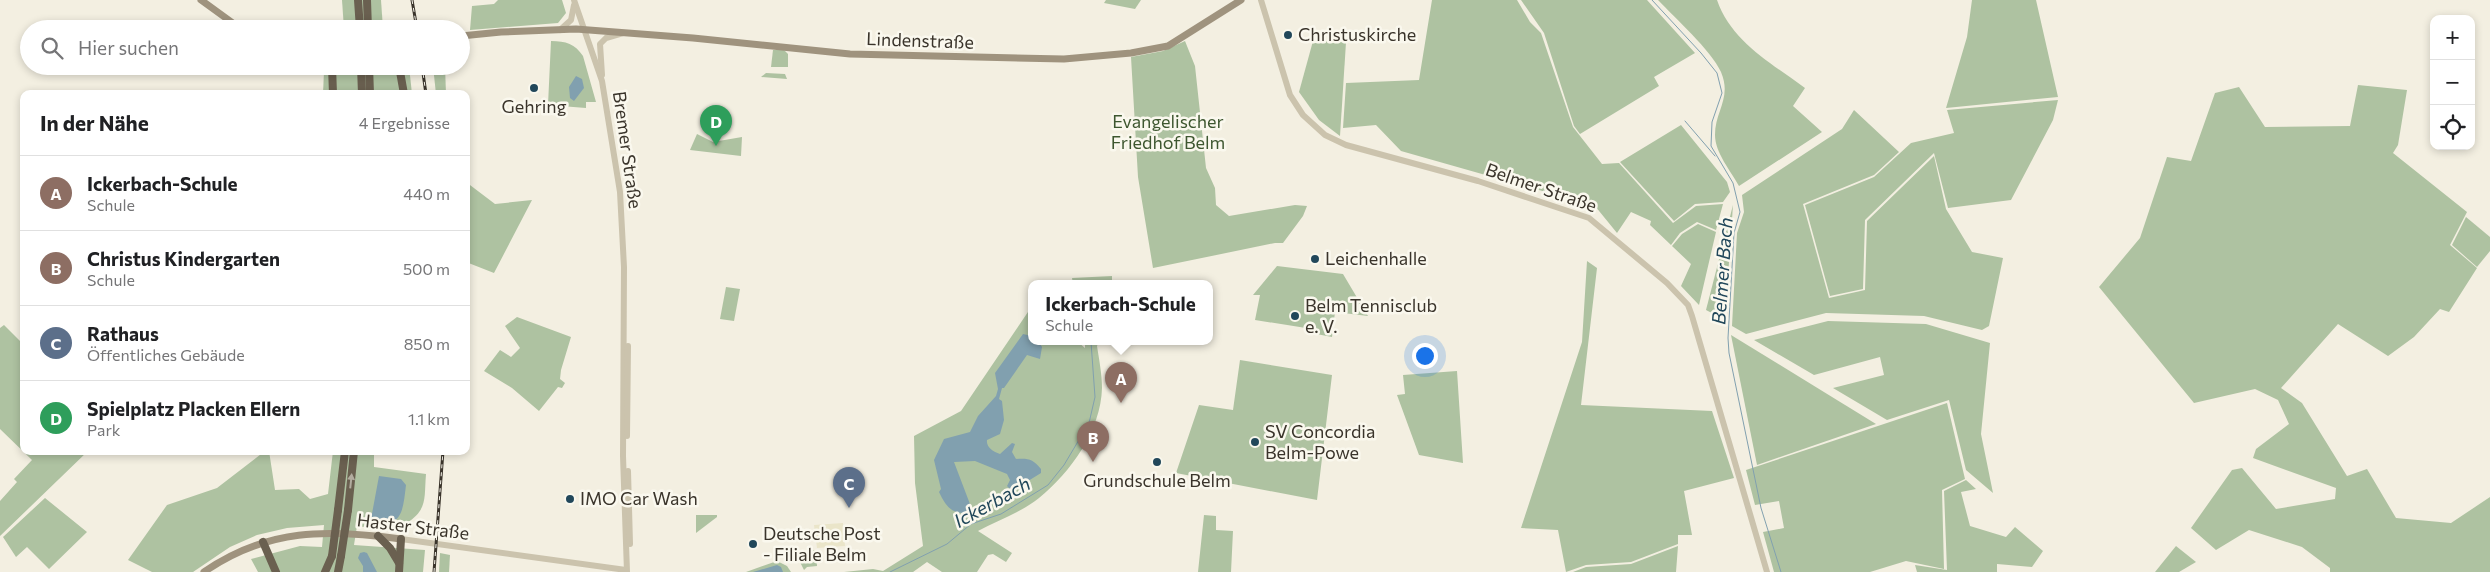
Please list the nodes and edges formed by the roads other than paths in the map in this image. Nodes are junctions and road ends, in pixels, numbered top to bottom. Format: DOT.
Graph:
graph roads {
  1 [pos="201,0"];
  2 [pos="358,0"];
  3 [pos="367,0"];
  4 [pos="574,0"];
  5 [pos="1241,0"];
  6 [pos="1261,0"];
  7 [pos="228,20"];
  8 [pos="359,20"];
  9 [pos="368,20"];
  10 [pos="560,30"];
  11 [pos="585,30"];
  12 [pos="625,33"];
  13 [pos="470,35"];
  14 [pos="332,75"];
  15 [pos="361,75"];
  16 [pos="369,75"];
  17 [pos="401,75"];
  18 [pos="602,81"];
  19 [pos="332,90"];
  20 [pos="362,90"];
  21 [pos="370,90"];
  22 [pos="403,90"];
  23 [pos="624,309"];
  24 [pos="345,455"];
  25 [pos="354,455"];
  26 [pos="378,536"];
  27 [pos="401,540"];
  28 [pos="263,542"];
  29 [pos="336,556"];
  30 [pos="399,563"];
  31 [pos="626,571"];
  32 [pos="204,572"];
  33 [pos="276,572"];
  34 [pos="325,572"];
  35 [pos="330,572"];
  36 [pos="338,572"];
  37 [pos="398,572"];
  38 [pos="1767,572"];
  1 -- 7 [label="main road"];
  2 -- 8 [label="highway"];
  3 -- 9 [label="highway"];
  4 -- 10 [label="street"];
  4 -- 11 [label="street, Bremer Straße"];
  5 -- 12 [label="main road, Lindenstraße"];
  6 -- 38 [label="street, Belmer Straße"];
  10 -- 11 [label="main road, Lindenstraße"];
  10 -- 13 [label="main road, Lindenstraße"];
  11 -- 12 [label="main road, Lindenstraße"];
  11 -- 18 [label="street, Bremer Straße"];
  12 -- 18 [label="street"];
  14 -- 19 [label="highway"];
  15 -- 20 [label="highway"];
  16 -- 21 [label="highway"];
  17 -- 22 [label="highway"];
  18 -- 23 [label="street, Bremer Straße"];
  23 -- 31 [label="street, Bremer Straße"];
  23 -- 31 [label="street, Bremer Straße"];
  24 -- 29 [label="highway, bridge"];
  29 -- 25 [label="highway, one-way, bridge"];
  26 -- 27 [label="main road, Haster Straße"];
  26 -- 28 [label="main road, Haster Straße"];
  26 -- 30 [label="highway"];
  27 -- 30 [label="highway"];
  27 -- 31 [label="street, Haster Straße"];
  28 -- 32 [label="main road, Haster Straße"];
  28 -- 33 [label="highway"];
  29 -- 34 [label="highway"];
  29 -- 35 [label="highway"];
  29 -- 36 [label="highway"];
  30 -- 37 [label="highway"];
}
